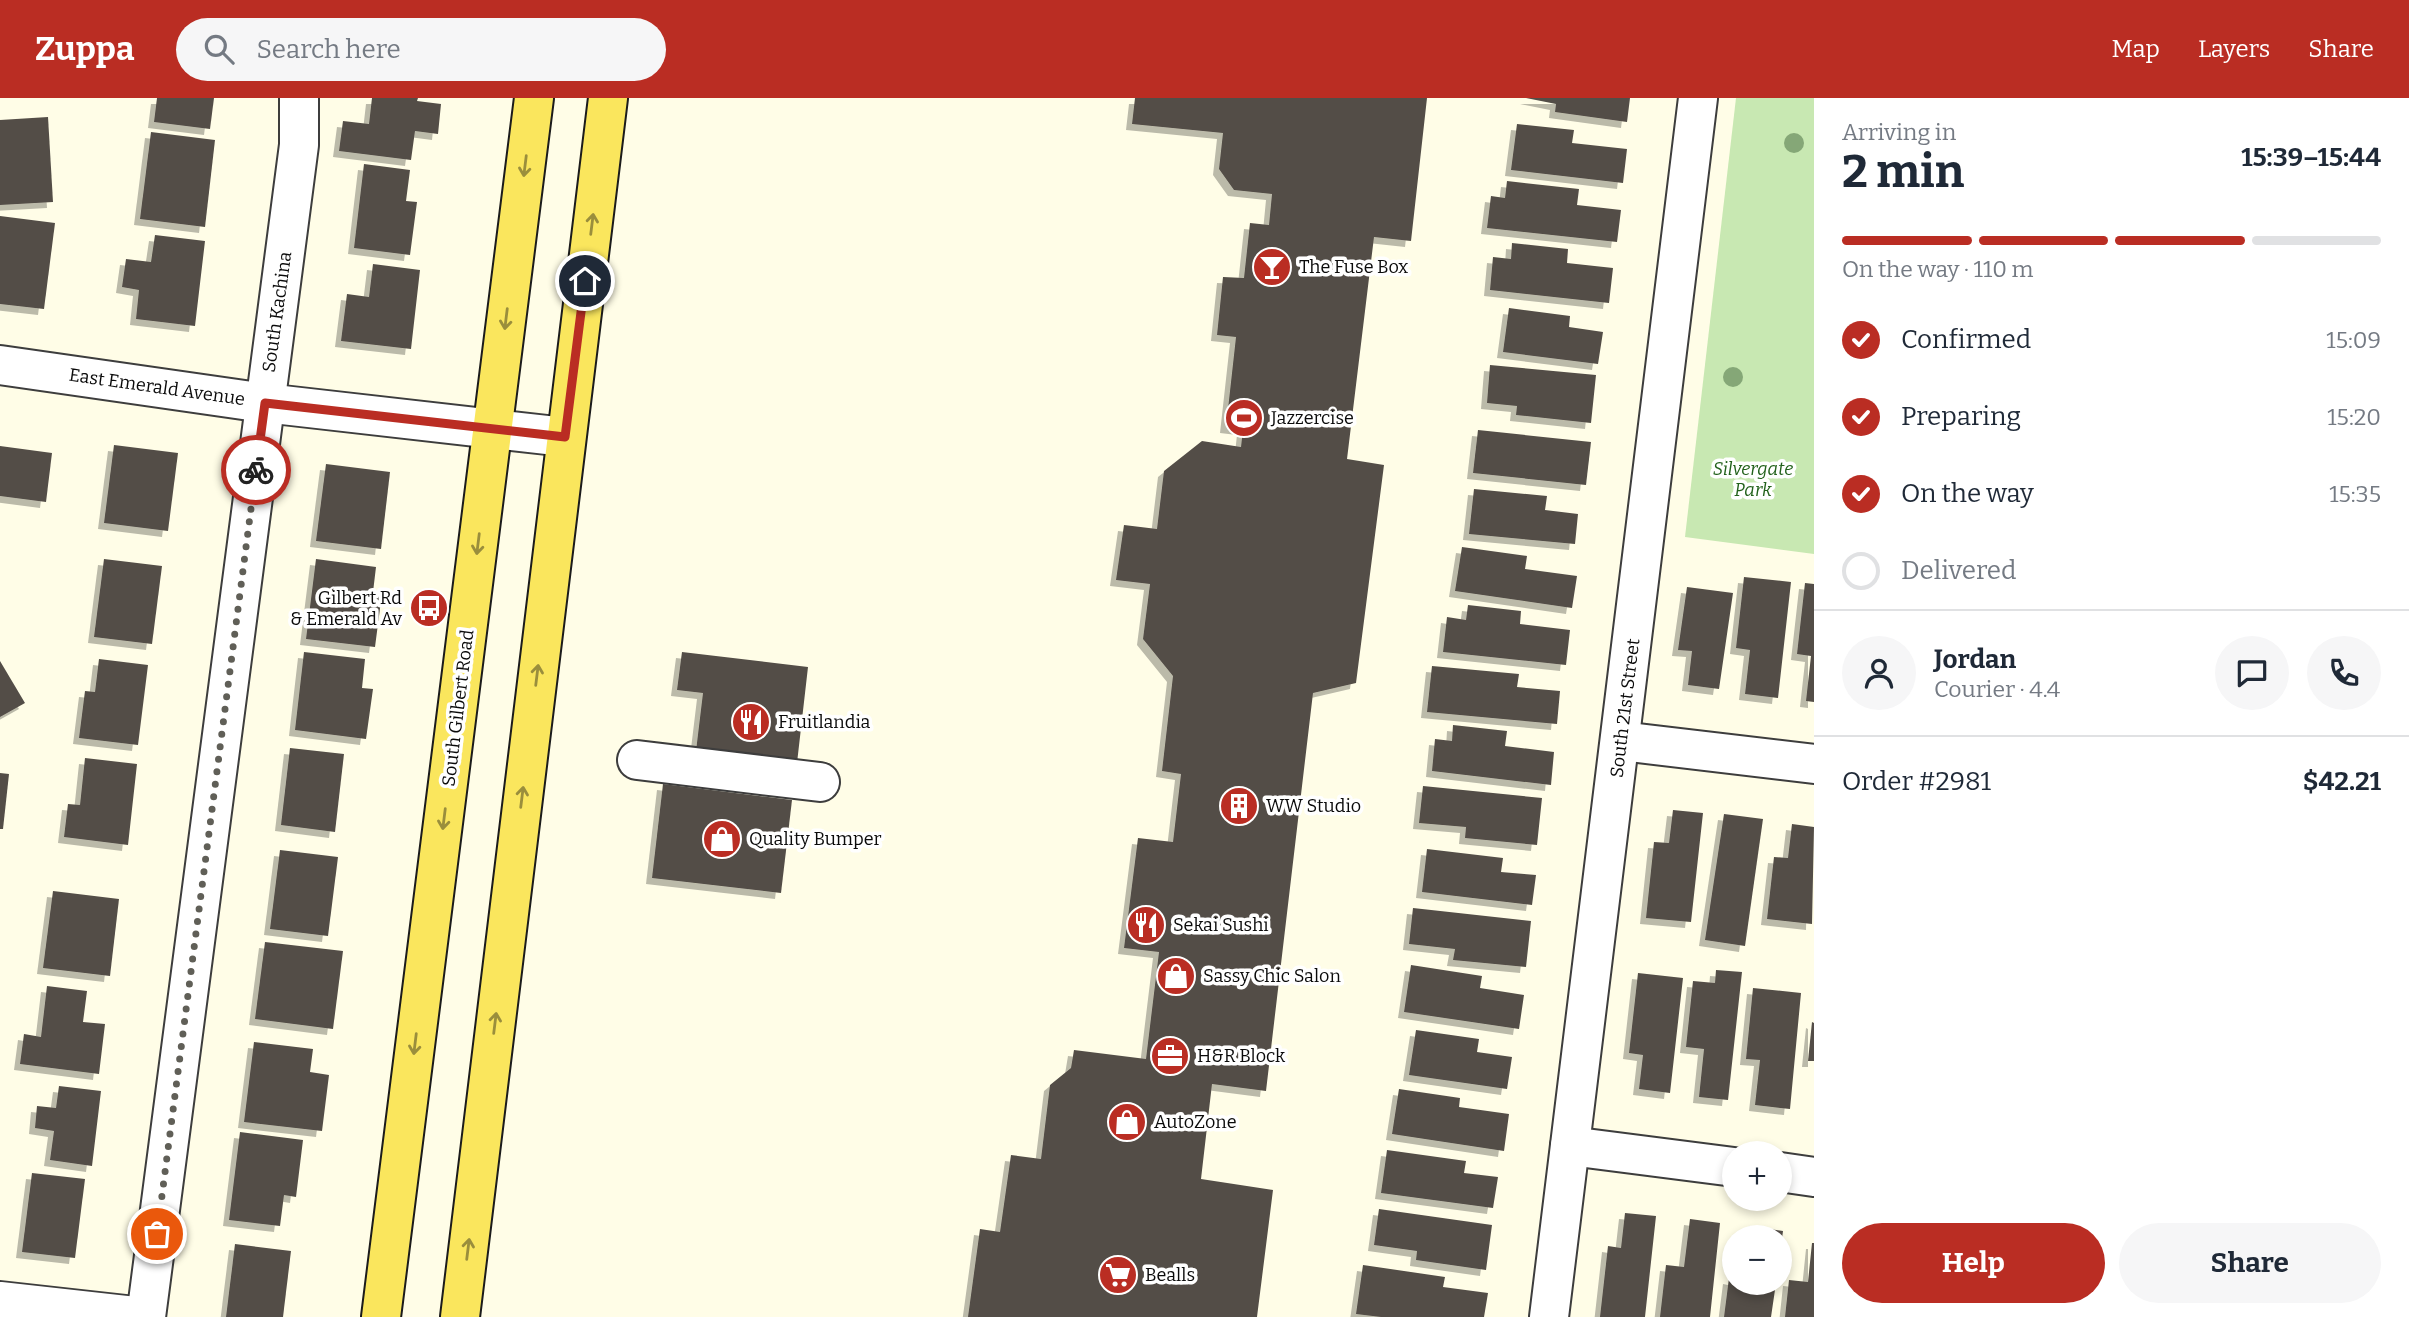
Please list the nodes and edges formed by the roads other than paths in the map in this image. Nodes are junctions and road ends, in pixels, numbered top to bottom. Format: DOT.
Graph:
graph roads {
  1 [pos="299,98"];
  2 [pos="534,98"];
  3 [pos="608,98"];
  4 [pos="1698,98"];
  5 [pos="0,365"];
  6 [pos="265,403"];
  7 [pos="493,429"];
  8 [pos="565,437"];
  9 [pos="1621,741"];
  10 [pos="637,760"];
  11 [pos="1814,764"];
  12 [pos="820,782"];
  13 [pos="1570,1146"];
  14 [pos="1722,1165"];
  15 [pos="1792,1174"];
  16 [pos="1814,1177"];
  17 [pos="0,1301"];
  18 [pos="145,1317"];
  19 [pos="381,1317"];
  20 [pos="460,1317"];
  21 [pos="1549,1317"];
  1 -- 6 [label="street, South Kachina"];
  2 -- 7 [label="main road, South Gilbert Road, one-way"];
  8 -- 3 [label="main road, one-way"];
  4 -- 9 [label="street, South 21st Street"];
  5 -- 6 [label="street, East Emerald Avenue"];
  6 -- 7 [label="street, East Emerald Avenue"];
  6 -- 18 [label="street, South Kachina"];
  7 -- 8 [label="street, East Emerald Avenue"];
  7 -- 19 [label="main road, South Gilbert Road, one-way"];
  20 -- 8 [label="main road, one-way"];
  9 -- 11 [label="street"];
  9 -- 13 [label="street, South 21st Street"];
  10 -- 12 [label="street"];
  13 -- 14 [label="street"];
  13 -- 21 [label="street, South 21st Street"];
  15 -- 16 [label="street"];
  17 -- 18 [label="street"];
}
